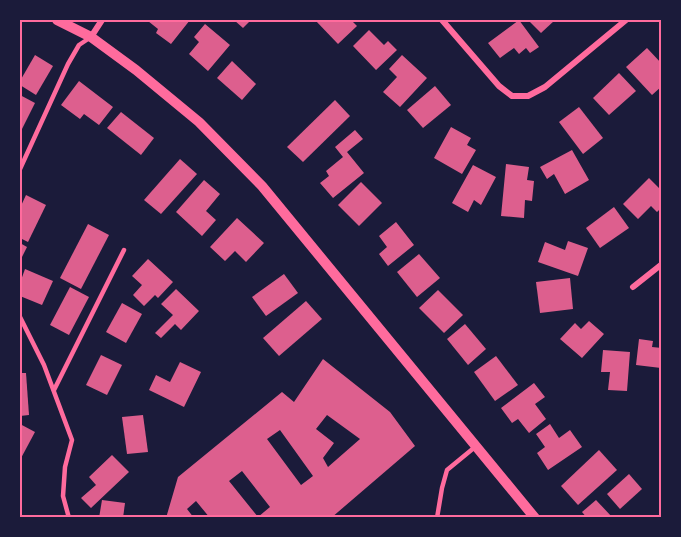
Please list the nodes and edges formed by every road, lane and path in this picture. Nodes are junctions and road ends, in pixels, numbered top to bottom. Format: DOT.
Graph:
graph roads {
  1 [pos="57,20"];
  2 [pos="102,20"];
  3 [pos="442,20"];
  4 [pos="626,20"];
  5 [pos="90,37"];
  6 [pos="20,169"];
  7 [pos="124,250"];
  8 [pos="662,264"];
  9 [pos="633,287"];
  10 [pos="20,317"];
  11 [pos="54,390"];
  12 [pos="477,446"];
  13 [pos="69,518"];
  14 [pos="437,518"];
  15 [pos="535,518"];
  1 -- 5 [label="street"];
  2 -- 5 [label="street"];
  3 -- 4 [label="street"];
  5 -- 6 [label="lane"];
  5 -- 12 [label="street"];
  7 -- 11 [label="lane"];
  8 -- 9 [label="street"];
  10 -- 11 [label="lane"];
  11 -- 13 [label="lane"];
  12 -- 14 [label="lane"];
  12 -- 15 [label="street"];
}
